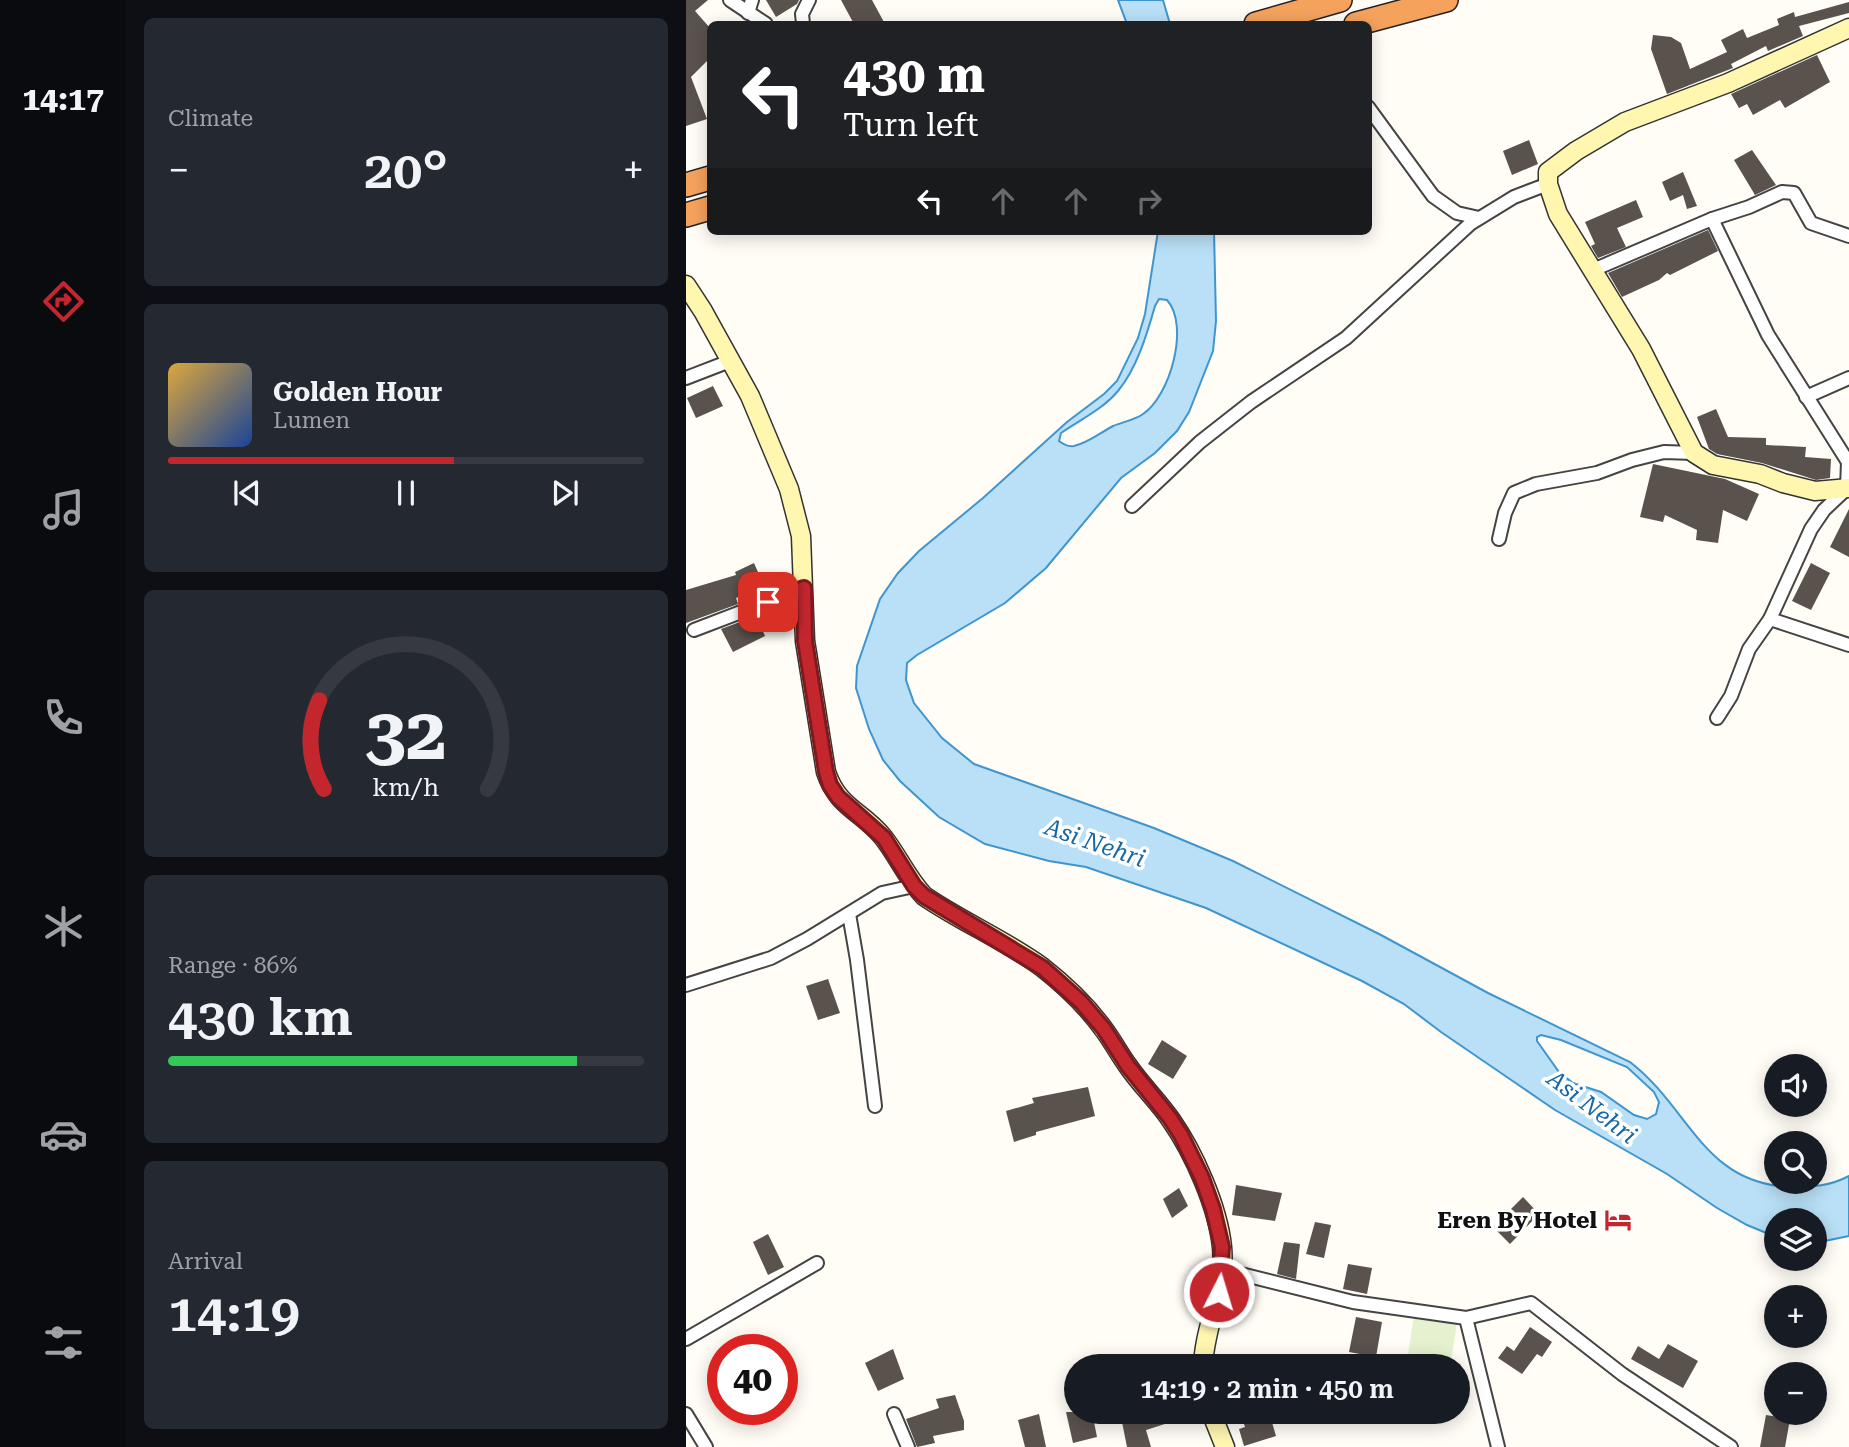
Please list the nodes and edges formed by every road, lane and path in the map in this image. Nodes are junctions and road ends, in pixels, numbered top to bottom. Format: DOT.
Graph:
graph roads {
  1 [pos="730,0"];
  2 [pos="752,0"];
  3 [pos="809,0"];
  4 [pos="1340,0"];
  5 [pos="1446,0"];
  6 [pos="748,13"];
  7 [pos="761,21"];
  8 [pos="803,21"];
  9 [pos="1266,21"];
  10 [pos="1367,21"];
  11 [pos="1849,28"];
  12 [pos="1372,112"];
  13 [pos="707,179"];
  14 [pos="1548,184"];
  15 [pos="686,186"];
  16 [pos="707,209"];
  17 [pos="686,215"];
  18 [pos="1479,218"];
  19 [pos="1713,219"];
  20 [pos="1849,236"];
  21 [pos="1593,270"];
  22 [pos="686,285"];
  23 [pos="730,361"];
  24 [pos="1849,378"];
  25 [pos="686,379"];
  26 [pos="1806,397"];
  27 [pos="1694,453"];
  28 [pos="1848,488"];
  29 [pos="1132,506"];
  30 [pos="1499,539"];
  31 [pos="804,588"];
  32 [pos="1770,619"];
  33 [pos="694,630"];
  34 [pos="1849,645"];
  35 [pos="1717,718"];
  36 [pos="914,886"];
  37 [pos="849,914"];
  38 [pos="686,985"];
  39 [pos="875,1106"];
  40 [pos="817,1263"];
  41 [pos="1221,1269"];
  42 [pos="1466,1318"];
  43 [pos="686,1339"];
  44 [pos="1204,1354"];
  45 [pos="686,1414"];
  46 [pos="894,1415"];
  47 [pos="1216,1424"];
  48 [pos="706,1447"];
  49 [pos="908,1447"];
  50 [pos="1225,1447"];
  51 [pos="1498,1447"];
  52 [pos="1731,1447"];
  1 -- 6 [label="street"];
  2 -- 6 [label="street"];
  3 -- 8 [label="street"];
  4 -- 9 [label="highway"];
  5 -- 10 [label="highway"];
  6 -- 7 [label="street"];
  11 -- 14 [label="street"];
  12 -- 18 [label="street"];
  13 -- 15 [label="highway"];
  14 -- 18 [label="street"];
  14 -- 21 [label="street"];
  16 -- 17 [label="highway"];
  18 -- 29 [label="street"];
  19 -- 20 [label="street"];
  19 -- 21 [label="street"];
  19 -- 26 [label="street"];
  21 -- 27 [label="street"];
  22 -- 23 [label="street"];
  23 -- 25 [label="street"];
  23 -- 31 [label="street"];
  24 -- 26 [label="street"];
  26 -- 28 [label="street"];
  27 -- 28 [label="street"];
  27 -- 30 [label="street"];
  28 -- 32 [label="street"];
  31 -- 33 [label="street"];
  31 -- 36 [label="street"];
  32 -- 34 [label="street"];
  32 -- 35 [label="street"];
  36 -- 37 [label="street"];
  36 -- 41 [label="street"];
  37 -- 38 [label="street"];
  37 -- 39 [label="street"];
  40 -- 43 [label="street"];
  41 -- 42 [label="street"];
  41 -- 44 [label="street"];
  42 -- 51 [label="street"];
  42 -- 52 [label="street"];
  45 -- 48 [label="street"];
  46 -- 49 [label="street"];
  47 -- 50 [label="street"];
}
